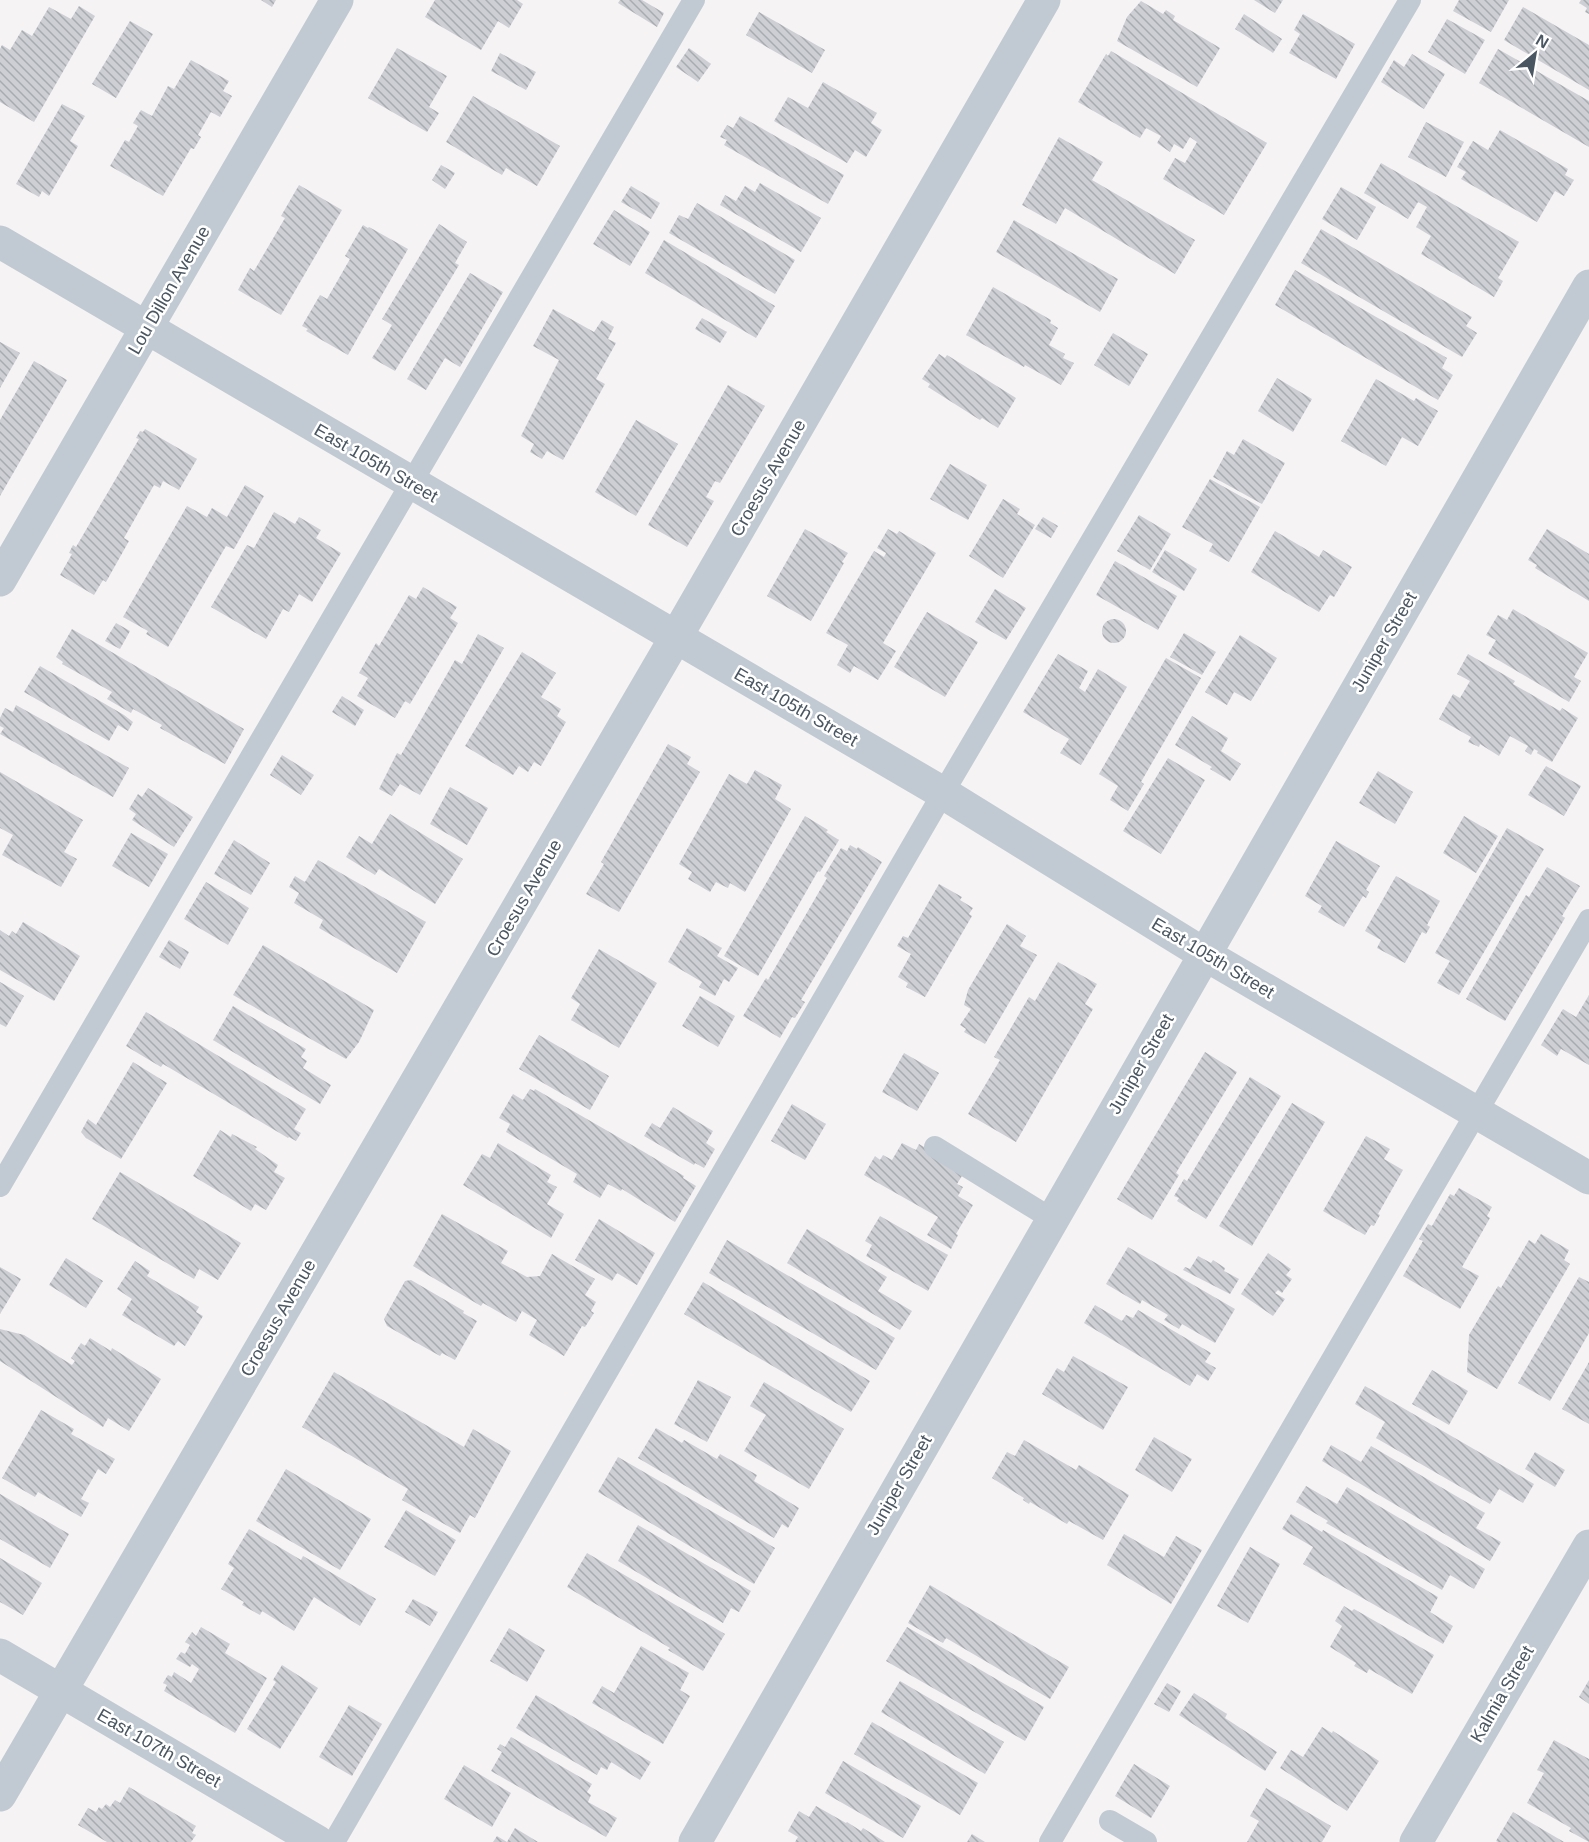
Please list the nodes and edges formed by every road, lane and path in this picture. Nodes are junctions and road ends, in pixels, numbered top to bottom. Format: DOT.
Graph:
graph roads {
  1 [pos="337,0"];
  2 [pos="694,0"];
  3 [pos="1044,0"];
  4 [pos="1410,0"];
  5 [pos="0,242"];
  6 [pos="1589,286"];
  7 [pos="147,327"];
  8 [pos="411,483"];
  9 [pos="0,580"];
  10 [pos="676,637"];
  11 [pos="943,793"];
  12 [pos="1589,920"];
  13 [pos="1204,954"];
  14 [pos="1477,1113"];
  15 [pos="935,1147"];
  16 [pos="1589,1178"];
  17 [pos="0,1186"];
  18 [pos="1052,1219"];
  19 [pos="1589,1546"];
  20 [pos="0,1655"];
  21 [pos="61,1690"];
  22 [pos="0,1796"];
  23 [pos="1110,1821"];
  24 [pos="318,1842"];
  25 [pos="334,1842"];
  26 [pos="695,1842"];
  27 [pos="1050,1842"];
  28 [pos="1146,1842"];
  29 [pos="1416,1842"];
  1 -- 7 [label="street, Lou Dillon Avenue"];
  2 -- 8 [label="lane"];
  3 -- 10 [label="street, Croesus Avenue"];
  4 -- 11 [label="lane"];
  5 -- 7 [label="street, East 105th Street"];
  6 -- 13 [label="street, Juniper Street"];
  7 -- 8 [label="street, East 105th Street"];
  7 -- 9 [label="street, Lou Dillon Avenue"];
  8 -- 10 [label="street, East 105th Street"];
  8 -- 17 [label="lane"];
  10 -- 11 [label="street, East 105th Street"];
  10 -- 21 [label="street, Croesus Avenue"];
  11 -- 13 [label="street, East 105th Street"];
  11 -- 25 [label="lane"];
  12 -- 14 [label="lane"];
  13 -- 14 [label="street, East 105th Street"];
  13 -- 18 [label="street, Juniper Street"];
  14 -- 16 [label="street, East 105th Street"];
  14 -- 27 [label="lane"];
  15 -- 18 [label="lane"];
  18 -- 26 [label="street, Juniper Street"];
  19 -- 29 [label="street, Kalmia Street"];
  20 -- 21 [label="street, East 107th Street"];
  21 -- 22 [label="street, Croesus Avenue"];
  21 -- 24 [label="street, East 107th Street"];
  23 -- 28 [label="lane"];
}
